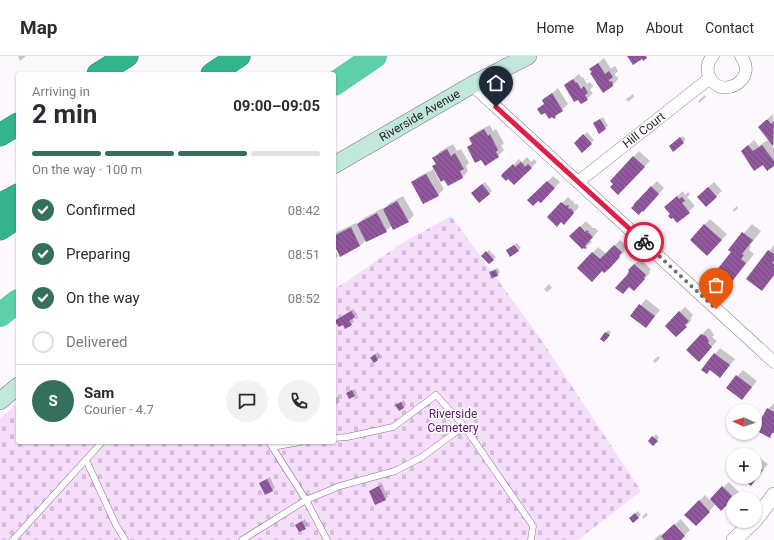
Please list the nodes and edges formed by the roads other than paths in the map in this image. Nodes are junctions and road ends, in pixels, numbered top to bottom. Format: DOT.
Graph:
graph roads {
  1 [pos="127,56"];
  2 [pos="239,56"];
  3 [pos="528,56"];
  4 [pos="712,56"];
  5 [pos="741,56"];
  6 [pos="101,72"];
  7 [pos="215,72"];
  8 [pos="710,78"];
  9 [pos="472,85"];
  10 [pos="16,125"];
  11 [pos="0,135"];
  12 [pos="336,164"];
  13 [pos="578,182"];
  14 [pos="16,196"];
  15 [pos="0,205"];
  16 [pos="16,218"];
  17 [pos="0,228"];
  18 [pos="774,362"];
  19 [pos="16,388"];
  20 [pos="0,400"];
  21 [pos="464,426"];
  22 [pos="336,438"];
  23 [pos="100,444"];
  24 [pos="280,444"];
  25 [pos="270,445"];
  26 [pos="86,460"];
  27 [pos="774,495"];
  28 [pos="306,500"];
  29 [pos="762,510"];
  30 [pos="746,528"];
  31 [pos="13,540"];
  32 [pos="125,540"];
  33 [pos="242,540"];
  34 [pos="327,540"];
  35 [pos="531,540"];
  36 [pos="734,540"];
  1 -- 6 [label="highway"];
  2 -- 7 [label="highway"];
  3 -- 9 [label="main road, Riverside Avenue"];
  4 -- 8 [label="street"];
  5 -- 8 [label="street"];
  8 -- 13 [label="street, Hill Court"];
  9 -- 12 [label="main road, Riverside Avenue"];
  9 -- 13 [label="street"];
  10 -- 11 [label="highway"];
  13 -- 18 [label="street"];
  14 -- 15 [label="highway"];
  16 -- 17 [label="highway"];
  19 -- 20 [label="main road"];
  21 -- 22 [label="lane"];
  21 -- 28 [label="lane"];
  21 -- 35 [label="lane"];
  23 -- 26 [label="lane"];
  24 -- 25 [label="lane"];
  25 -- 28 [label="lane"];
  26 -- 31 [label="lane"];
  26 -- 32 [label="lane"];
  27 -- 29 [label="street"];
  28 -- 33 [label="lane"];
  28 -- 34 [label="lane"];
  30 -- 36 [label="street"];
}
